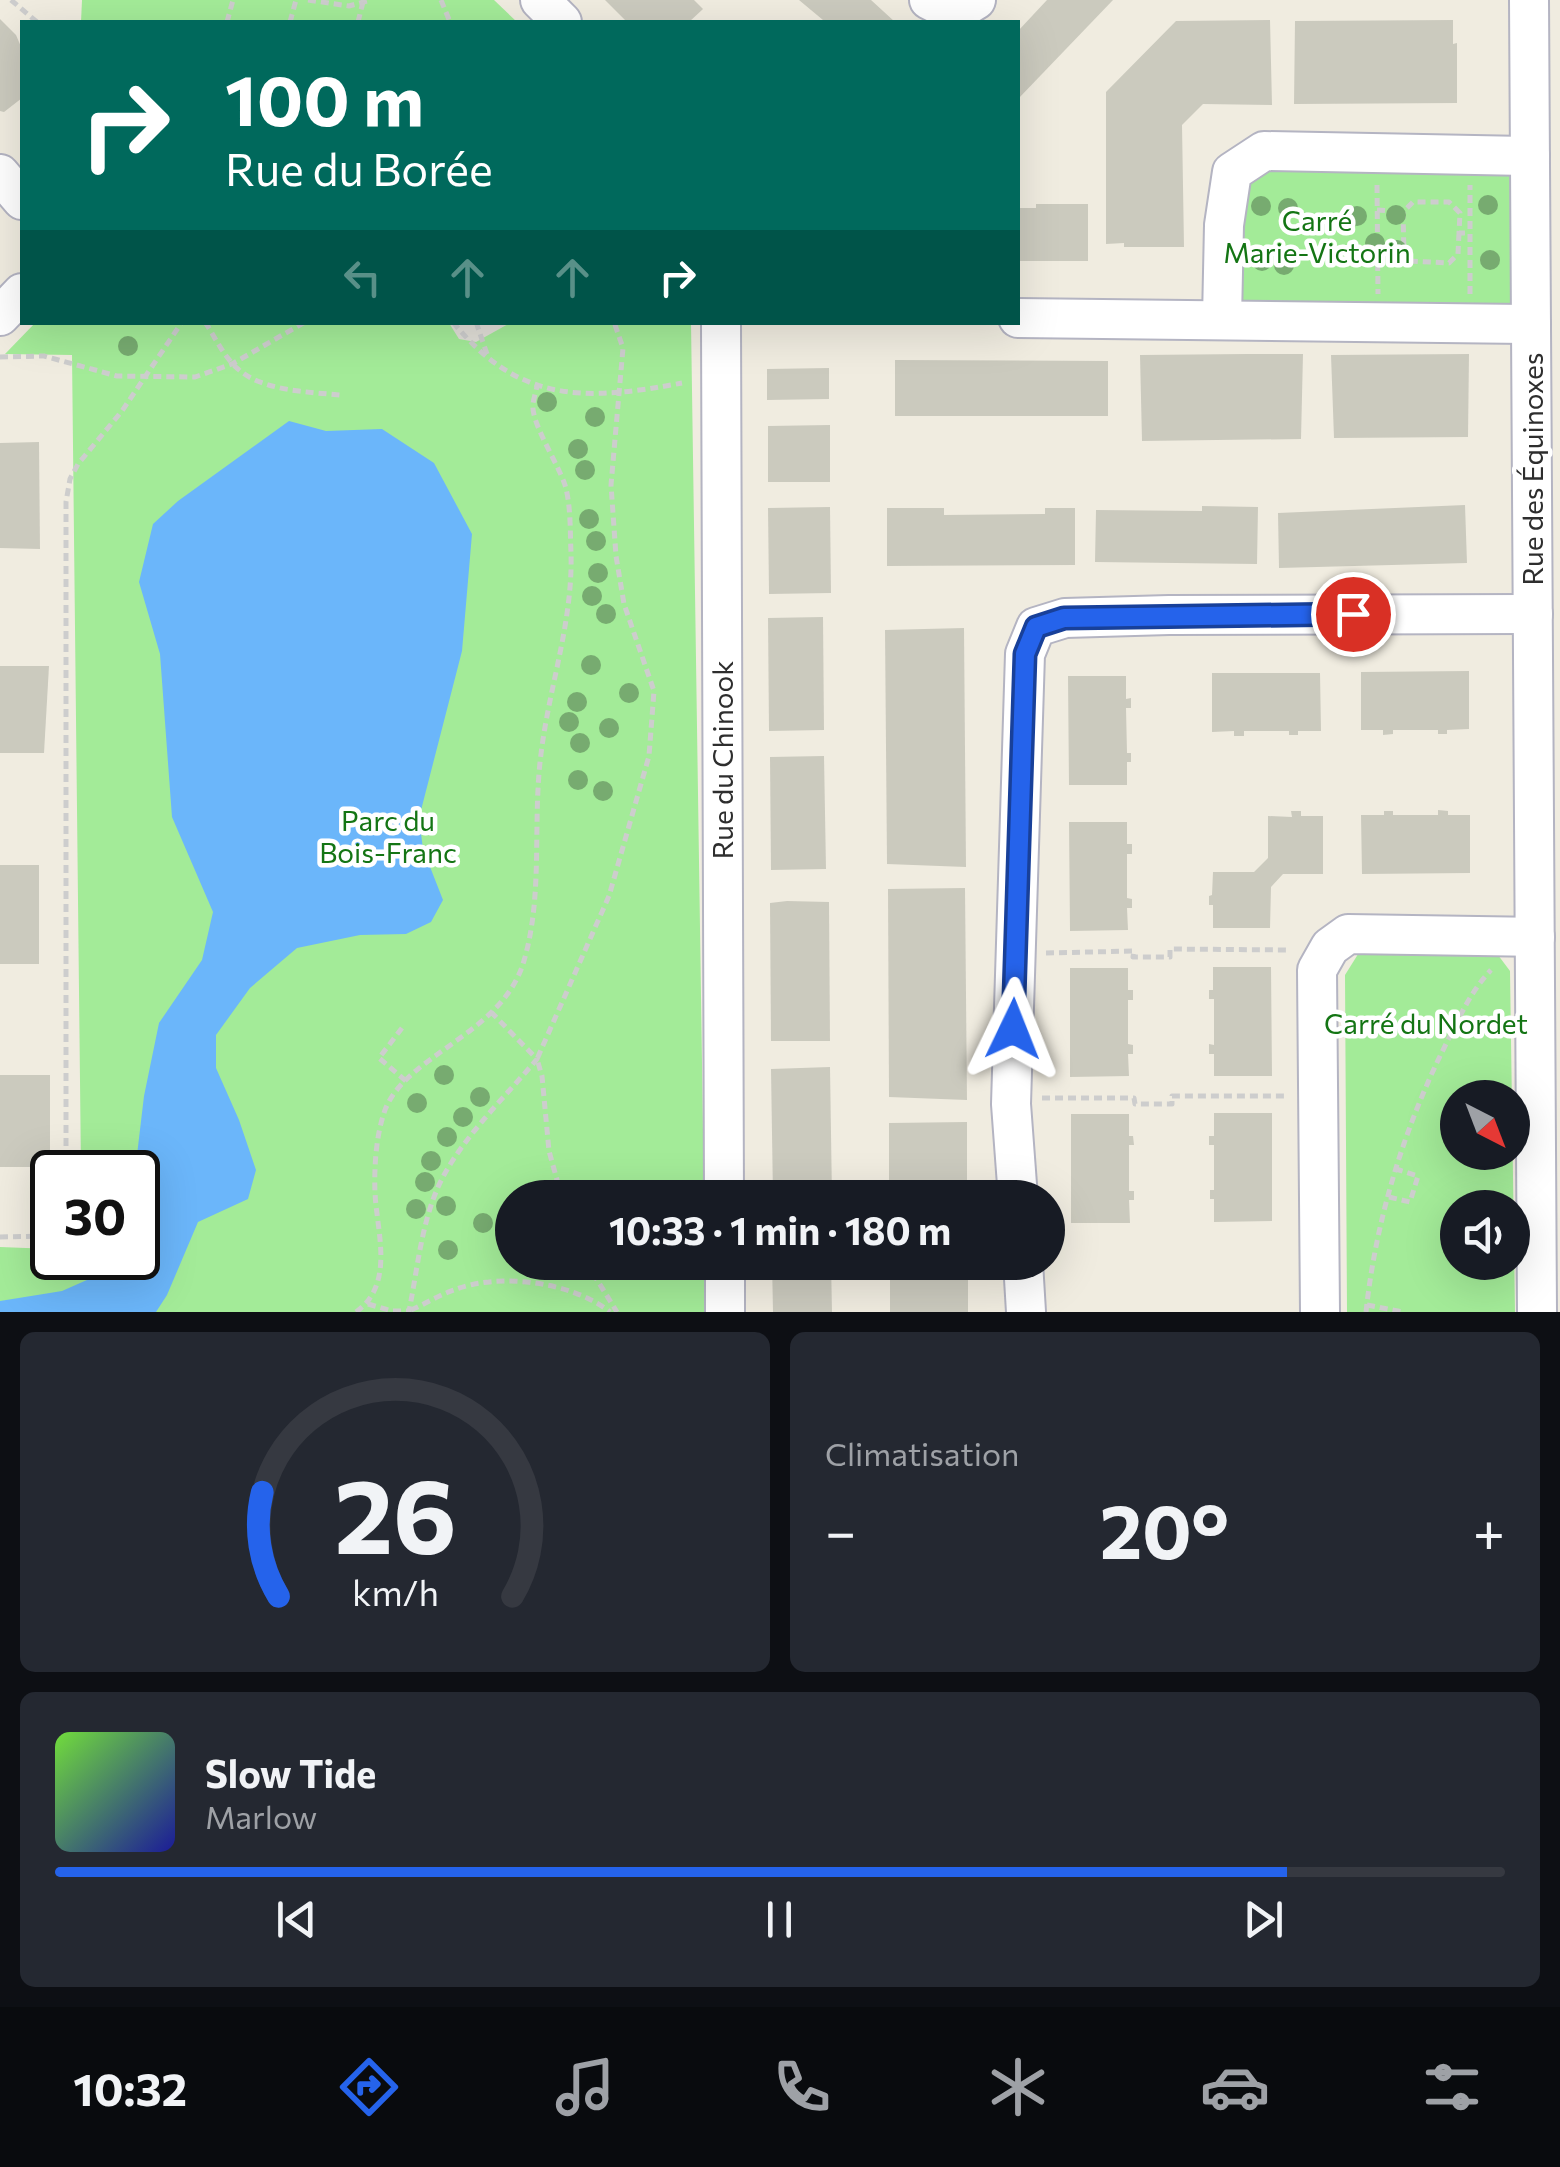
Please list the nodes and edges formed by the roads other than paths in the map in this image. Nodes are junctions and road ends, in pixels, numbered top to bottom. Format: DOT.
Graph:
graph roads {
  1 [pos="540,0"];
  2 [pos="929,0"];
  3 [pos="976,0"];
  4 [pos="1529,0"];
  5 [pos="560,20"];
  6 [pos="1530,156"];
  7 [pos="0,174"];
  8 [pos="20,198"];
  9 [pos="20,295"];
  10 [pos="0,316"];
  11 [pos="1020,318"];
  12 [pos="1222,319"];
  13 [pos="1531,324"];
  14 [pos="721,325"];
  15 [pos="1533,614"];
  16 [pos="1535,937"];
  17 [pos="724,1180"];
  18 [pos="1016,1180"];
  19 [pos="725,1280"];
  20 [pos="1023,1280"];
  21 [pos="725,1312"];
  22 [pos="1026,1312"];
  23 [pos="1320,1312"];
  24 [pos="1537,1312"];
  1 -- 5 [label="street"];
  2 -- 3 [label="street"];
  4 -- 6 [label="street, Rue des Équinoxes"];
  6 -- 12 [label="street"];
  6 -- 13 [label="street, Rue des Équinoxes"];
  7 -- 8 [label="street"];
  9 -- 10 [label="street"];
  11 -- 12 [label="street"];
  12 -- 13 [label="street"];
  13 -- 15 [label="street, Rue des Équinoxes"];
  14 -- 17 [label="street, Rue du Chinook"];
  15 -- 16 [label="street, Rue des Équinoxes"];
  15 -- 18 [label="street"];
  16 -- 23 [label="street"];
  16 -- 24 [label="street, Rue des Équinoxes"];
  19 -- 21 [label="street"];
  20 -- 22 [label="street"];
}
